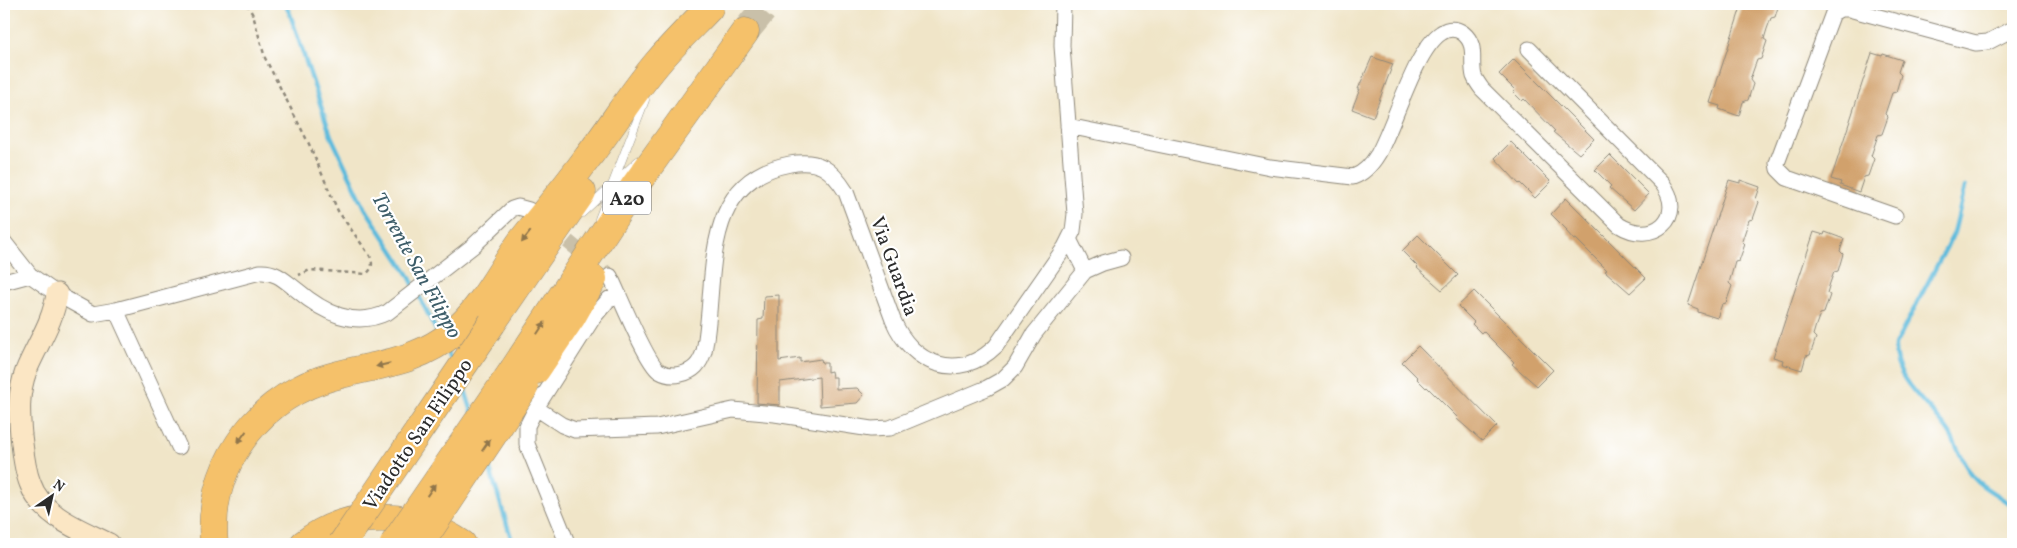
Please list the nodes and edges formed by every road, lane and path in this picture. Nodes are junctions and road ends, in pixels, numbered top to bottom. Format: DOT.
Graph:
graph roads {
  1 [pos="247,4"];
  2 [pos="1063,4"];
  3 [pos="2013,29"];
  4 [pos="745,32"];
  5 [pos="1528,49"];
  6 [pos="719,68"];
  7 [pos="645,100"];
  8 [pos="678,124"];
  9 [pos="1068,126"];
  10 [pos="652,148"];
  11 [pos="645,155"];
  12 [pos="612,185"];
  13 [pos="529,210"];
  14 [pos="578,216"];
  15 [pos="1895,216"];
  16 [pos="572,222"];
  17 [pos="1069,239"];
  18 [pos="4,242"];
  19 [pos="545,246"];
  20 [pos="1121,258"];
  21 [pos="579,271"];
  22 [pos="1085,271"];
  23 [pos="30,275"];
  24 [pos="610,276"];
  25 [pos="4,282"];
  26 [pos="286,282"];
  27 [pos="57,294"];
  28 [pos="619,295"];
  29 [pos="116,310"];
  30 [pos="481,320"];
  31 [pos="525,388"];
  32 [pos="179,447"];
  33 [pos="566,540"];
  34 [pos="109,544"];
  35 [pos="214,544"];
  36 [pos="304,544"];
  37 [pos="342,544"];
  38 [pos="394,544"];
  39 [pos="420,544"];
  40 [pos="462,544"];
  1 -- 26 [label="path"];
  2 -- 9 [label="street, Via Guardia"];
  3 -- 15 [label="street"];
  4 -- 6 [label="highway, A20"];
  5 -- 9 [label="street"];
  6 -- 8 [label="highway, A20"];
  6 -- 31 [label="highway"];
  7 -- 12 [label="lane"];
  7 -- 19 [label="highway, A20"];
  7 -- 30 [label="highway, A20, one-way"];
  8 -- 10 [label="lane"];
  8 -- 21 [label="highway, A20"];
  9 -- 17 [label="street, Via Guardia"];
  11 -- 12 [label="lane"];
  12 -- 14 [label="lane"];
  12 -- 21 [label="lane"];
  13 -- 26 [label="street"];
  16 -- 19 [label="lane"];
  17 -- 22 [label="street"];
  17 -- 28 [label="street, Via Guardia"];
  18 -- 23 [label="street"];
  19 -- 30 [label="highway, A20"];
  20 -- 22 [label="street"];
  31 -- 21 [label="highway, A20, one-way"];
  22 -- 31 [label="street"];
  23 -- 25 [label="street"];
  23 -- 27 [label="street"];
  24 -- 28 [label="street, Via Guardia"];
  26 -- 29 [label="street"];
  27 -- 29 [label="street"];
  27 -- 34 [label="street"];
  28 -- 31 [label="street"];
  29 -- 32 [label="street"];
  30 -- 35 [label="highway, one-way"];
  30 -- 37 [label="highway, Viadotto San Filippo / A20, bridge"];
  31 -- 33 [label="street"];
  38 -- 31 [label="highway, A20, one-way, bridge"];
  39 -- 31 [label="highway, one-way, bridge"];
  36 -- 40 [label="highway"];
}
